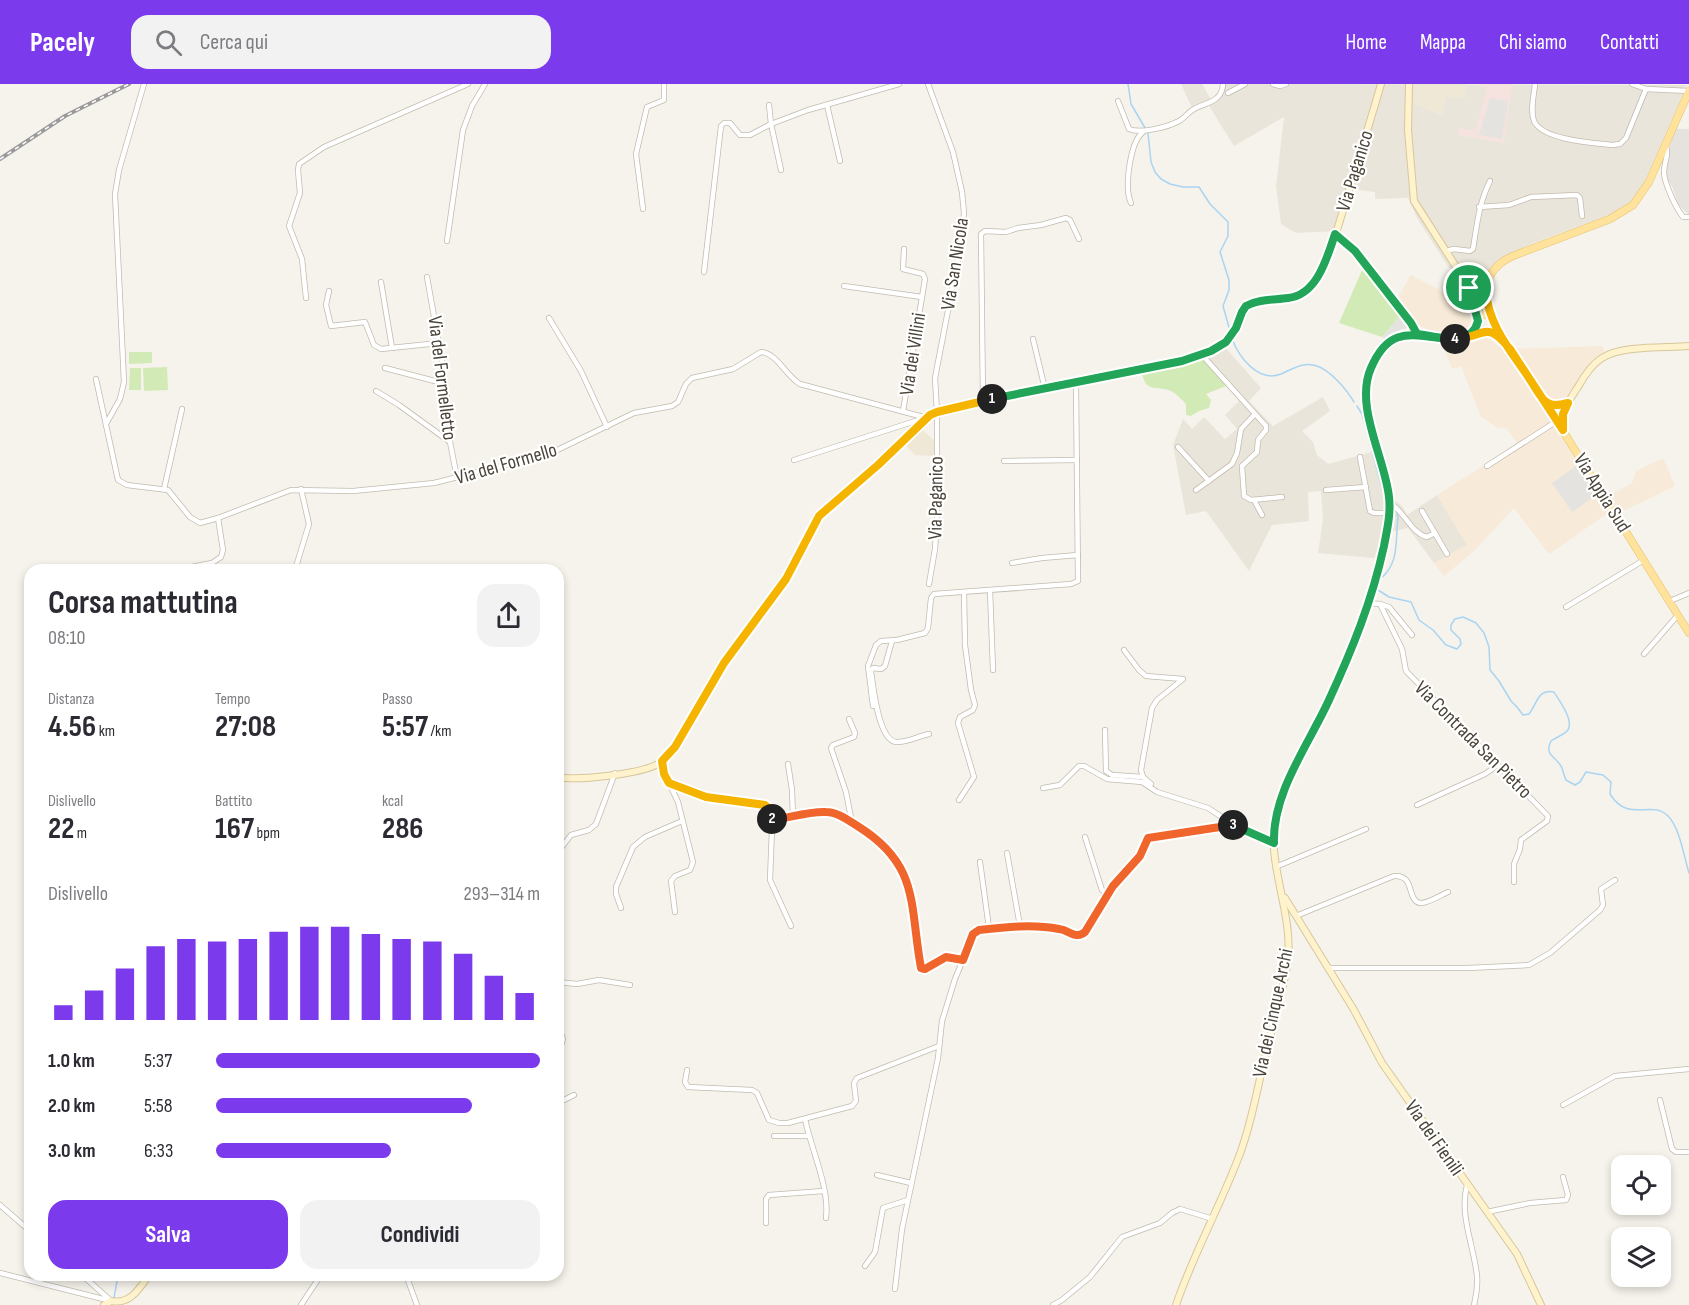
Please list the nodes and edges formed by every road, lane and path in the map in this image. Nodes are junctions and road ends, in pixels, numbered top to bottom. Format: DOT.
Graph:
graph roads {
  1 [pos="144,84"];
  2 [pos="468,84"];
  3 [pos="485,84"];
  4 [pos="664,84"];
  5 [pos="899,84"];
  6 [pos="928,84"];
  7 [pos="1223,84"];
  8 [pos="1245,84"];
  9 [pos="1273,84"];
  10 [pos="1286,84"];
  11 [pos="1382,84"];
  12 [pos="1409,84"];
  13 [pos="1535,84"];
  14 [pos="1632,84"];
  15 [pos="1646,89"];
  16 [pos="1689,91"];
  17 [pos="1228,93"];
  18 [pos="1118,101"];
  19 [pos="769,105"];
  20 [pos="827,105"];
  21 [pos="771,124"];
  22 [pos="1143,132"];
  23 [pos="1665,144"];
  24 [pos="840,161"];
  25 [pos="781,170"];
  26 [pos="1490,181"];
  27 [pos="1131,203"];
  28 [pos="1479,207"];
  29 [pos="643,209"];
  30 [pos="1582,216"];
  31 [pos="1689,217"];
  32 [pos="1335,234"];
  33 [pos="1079,239"];
  34 [pos="447,241"];
  35 [pos="904,249"];
  36 [pos="1446,251"];
  37 [pos="704,272"];
  38 [pos="427,277"];
  39 [pos="381,282"];
  40 [pos="844,286"];
  41 [pos="1469,288"];
  42 [pos="329,291"];
  43 [pos="1486,291"];
  44 [pos="922,297"];
  45 [pos="306,298"];
  46 [pos="1487,300"];
  47 [pos="1473,305"];
  48 [pos="1484,314"];
  49 [pos="1492,316"];
  50 [pos="549,318"];
  51 [pos="1478,322"];
  52 [pos="1495,325"];
  53 [pos="1486,331"];
  54 [pos="1417,334"];
  55 [pos="1466,337"];
  56 [pos="1501,338"];
  57 [pos="1033,339"];
  58 [pos="439,343"];
  59 [pos="1689,346"];
  60 [pos="392,348"];
  61 [pos="1202,355"];
  62 [pos="385,368"];
  63 [pos="96,379"];
  64 [pos="1076,383"];
  65 [pos="446,384"];
  66 [pos="1045,389"];
  67 [pos="376,391"];
  68 [pos="983,401"];
  69 [pos="1544,401"];
  70 [pos="1568,403"];
  71 [pos="182,409"];
  72 [pos="903,411"];
  73 [pos="937,412"];
  74 [pos="1256,414"];
  75 [pos="927,418"];
  76 [pos="1555,418"];
  77 [pos="106,425"];
  78 [pos="607,427"];
  79 [pos="1563,430"];
  80 [pos="450,442"];
  81 [pos="1178,447"];
  82 [pos="1360,457"];
  83 [pos="794,460"];
  84 [pos="1077,460"];
  85 [pos="1004,461"];
  86 [pos="1486,466"];
  87 [pos="457,478"];
  88 [pos="1209,481"];
  89 [pos="1366,487"];
  90 [pos="164,489"];
  91 [pos="301,489"];
  92 [pos="1196,490"];
  93 [pos="1326,490"];
  94 [pos="1282,497"];
  95 [pos="1254,500"];
  96 [pos="1390,503"];
  97 [pos="1422,511"];
  98 [pos="1390,513"];
  99 [pos="1262,515"];
  100 [pos="218,518"];
  101 [pos="1429,522"];
  102 [pos="1416,529"];
  103 [pos="1435,533"];
  104 [pos="1448,554"];
  105 [pos="1078,555"];
  106 [pos="1644,560"];
  107 [pos="1012,563"];
  108 [pos="207,564"];
  109 [pos="297,564"];
  110 [pos="929,584"];
  111 [pos="990,590"];
  112 [pos="964,592"];
  113 [pos="1689,593"];
  114 [pos="1670,601"];
  115 [pos="1368,603"];
  116 [pos="1380,604"];
  117 [pos="1566,607"];
  118 [pos="1678,615"];
  119 [pos="1689,633"];
  120 [pos="1412,635"];
  121 [pos="892,641"];
  122 [pos="1124,650"];
  123 [pos="1644,654"];
  124 [pos="993,670"];
  125 [pos="873,706"];
  126 [pos="849,719"];
  127 [pos="1105,730"];
  128 [pos="929,734"];
  129 [pos="662,761"];
  130 [pos="788,764"];
  131 [pos="1498,765"];
  132 [pos="615,773"];
  133 [pos="564,777"];
  134 [pos="1143,777"];
  135 [pos="669,783"];
  136 [pos="1043,788"];
  137 [pos="1162,793"];
  138 [pos="959,800"];
  139 [pos="1417,805"];
  140 [pos="793,817"];
  141 [pos="772,820"];
  142 [pos="682,821"];
  143 [pos="852,823"];
  144 [pos="1234,825"];
  145 [pos="1366,829"];
  146 [pos="1085,837"];
  147 [pos="1274,843"];
  148 [pos="564,844"];
  149 [pos="1007,853"];
  150 [pos="980,861"];
  151 [pos="1278,866"];
  152 [pos="1615,880"];
  153 [pos="1514,882"];
  154 [pos="1448,892"];
  155 [pos="1108,894"];
  156 [pos="1282,894"];
  157 [pos="621,908"];
  158 [pos="675,912"];
  159 [pos="1296,916"];
  160 [pos="791,926"];
  161 [pos="1020,926"];
  162 [pos="989,928"];
  163 [pos="963,960"];
  164 [pos="1329,968"];
  165 [pos="564,983"];
  166 [pos="630,985"];
  167 [pos="939,1046"];
  168 [pos="1689,1069"];
  169 [pos="687,1070"];
  170 [pos="574,1095"];
  171 [pos="564,1100"];
  172 [pos="1660,1100"];
  173 [pos="1563,1106"];
  174 [pos="805,1119"];
  175 [pos="774,1136"];
  176 [pos="808,1136"];
  177 [pos="1689,1152"];
  178 [pos="876,1175"];
  179 [pos="1563,1177"];
  180 [pos="911,1183"];
  181 [pos="1467,1185"];
  182 [pos="824,1191"];
  183 [pos="908,1200"];
  184 [pos="0,1205"];
  185 [pos="1487,1212"];
  186 [pos="826,1218"];
  187 [pos="1213,1219"];
  188 [pos="766,1223"];
  189 [pos="24,1226"];
  190 [pos="865,1266"];
  191 [pos="0,1274"];
  192 [pos="24,1280"];
  193 [pos="29,1281"];
  194 [pos="89,1281"];
  195 [pos="145,1281"];
  196 [pos="317,1281"];
  197 [pos="408,1281"];
  198 [pos="895,1289"];
  199 [pos="100,1290"];
  200 [pos="96,1297"];
  201 [pos="111,1301"];
  202 [pos="120,1304"];
  203 [pos="104,1305"];
  204 [pos="301,1305"];
  205 [pos="417,1305"];
  206 [pos="1053,1305"];
  207 [pos="1176,1305"];
  208 [pos="1474,1305"];
  209 [pos="1541,1305"];
  1 -- 77 [label="street"];
  2 -- 45 [label="street"];
  3 -- 34 [label="street"];
  4 -- 29 [label="street"];
  5 -- 20 [label="street"];
  6 -- 73 [label="street, Via San Nicola"];
  7 -- 22 [label="street"];
  8 -- 17 [label="street"];
  9 -- 10 [label="street"];
  11 -- 32 [label="street, Via Paganico"];
  12 -- 36 [label="street"];
  13 -- 15 [label="street"];
  14 -- 15 [label="street"];
  15 -- 16 [label="street"];
  16 -- 23 [label="main road"];
  18 -- 22 [label="street"];
  19 -- 21 [label="street"];
  20 -- 21 [label="street"];
  20 -- 24 [label="street"];
  21 -- 25 [label="street"];
  21 -- 37 [label="street"];
  22 -- 27 [label="street"];
  23 -- 31 [label="street"];
  23 -- 43 [label="main road"];
  26 -- 28 [label="street"];
  28 -- 30 [label="street"];
  28 -- 36 [label="street"];
  32 -- 54 [label="street"];
  32 -- 61 [label="street, Via Paganico"];
  33 -- 68 [label="street"];
  35 -- 44 [label="street, Via dei Villini"];
  36 -- 41 [label="street"];
  38 -- 58 [label="street, Via del Formelletto"];
  39 -- 60 [label="street"];
  40 -- 44 [label="street, Via dei Villini"];
  41 -- 43 [label="street"];
  41 -- 47 [label="street"];
  42 -- 60 [label="street"];
  43 -- 46 [label="main road"];
  44 -- 72 [label="street, Via dei Villini"];
  46 -- 48 [label="main road"];
  46 -- 49 [label="main road"];
  47 -- 48 [label="street"];
  47 -- 51 [label="street"];
  48 -- 49 [label="main road"];
  48 -- 51 [label="main road"];
  49 -- 52 [label="main road, Via Appia Sud"];
  50 -- 78 [label="street"];
  51 -- 53 [label="main road"];
  51 -- 55 [label="street"];
  52 -- 53 [label="main road"];
  52 -- 56 [label="main road, Via Appia Sud"];
  53 -- 55 [label="street"];
  53 -- 56 [label="main road"];
  54 -- 55 [label="street, Via dei Cinque Archi"];
  54 -- 96 [label="street, Via dei Cinque Archi"];
  56 -- 69 [label="main road, Via Appia Sud"];
  57 -- 66 [label="street"];
  58 -- 60 [label="street"];
  58 -- 65 [label="street, Via del Formelletto"];
  59 -- 70 [label="street"];
  61 -- 64 [label="street, Via Paganico"];
  61 -- 74 [label="street"];
  62 -- 65 [label="street"];
  63 -- 77 [label="street"];
  64 -- 66 [label="street, Via Paganico"];
  64 -- 84 [label="street"];
  65 -- 80 [label="street, Via del Formelletto"];
  66 -- 68 [label="street, Via Paganico"];
  67 -- 80 [label="street"];
  68 -- 73 [label="street, Via Paganico"];
  69 -- 70 [label="street"];
  69 -- 76 [label="main road, Via Appia Sud"];
  70 -- 76 [label="street"];
  70 -- 79 [label="street"];
  71 -- 90 [label="street"];
  72 -- 75 [label="street, Via del Formello"];
  72 -- 78 [label="street, Via del Formello"];
  73 -- 75 [label="street, Via Paganico"];
  73 -- 110 [label="street, Via Paganico"];
  74 -- 88 [label="street"];
  74 -- 95 [label="street"];
  75 -- 83 [label="street, Via Paganico"];
  75 -- 129 [label="street, Via Paganico"];
  76 -- 79 [label="main road, Via Appia Sud"];
  76 -- 86 [label="street"];
  77 -- 90 [label="street"];
  78 -- 87 [label="street, Via del Formello"];
  79 -- 106 [label="main road, Via Appia Sud"];
  80 -- 87 [label="street, Via del Formelletto"];
  81 -- 88 [label="street"];
  82 -- 89 [label="street"];
  84 -- 85 [label="street"];
  84 -- 105 [label="street"];
  87 -- 91 [label="street, Via del Formello"];
  88 -- 92 [label="street"];
  89 -- 93 [label="street"];
  89 -- 98 [label="street"];
  90 -- 100 [label="street, Via del Formello"];
  91 -- 100 [label="street, Via del Formello"];
  91 -- 109 [label="street"];
  94 -- 95 [label="street"];
  95 -- 99 [label="street"];
  96 -- 98 [label="street, Via dei Cinque Archi"];
  96 -- 102 [label="street"];
  97 -- 101 [label="street"];
  98 -- 115 [label="street, Via dei Cinque Archi"];
  100 -- 108 [label="street"];
  101 -- 102 [label="street"];
  101 -- 103 [label="street"];
  102 -- 103 [label="street"];
  103 -- 104 [label="street"];
  105 -- 107 [label="street"];
  105 -- 111 [label="street"];
  106 -- 114 [label="main road, Via Appia Sud"];
  106 -- 117 [label="street"];
  111 -- 112 [label="street"];
  111 -- 124 [label="street"];
  112 -- 121 [label="street"];
  112 -- 138 [label="street"];
  113 -- 114 [label="street"];
  114 -- 118 [label="main road, Via Appia Sud"];
  115 -- 116 [label="street"];
  115 -- 147 [label="street, Via dei Cinque Archi"];
  116 -- 120 [label="street"];
  116 -- 131 [label="street, Via Contrada San Pietro"];
  118 -- 119 [label="main road, Via Appia Sud"];
  118 -- 123 [label="street"];
  121 -- 125 [label="street"];
  121 -- 128 [label="street"];
  122 -- 134 [label="street"];
  126 -- 143 [label="street"];
  127 -- 134 [label="street"];
  129 -- 132 [label="street"];
  129 -- 135 [label="street"];
  130 -- 140 [label="street"];
  131 -- 139 [label="street"];
  131 -- 153 [label="street, Via Contrada San Pietro"];
  132 -- 133 [label="street"];
  132 -- 148 [label="street"];
  134 -- 137 [label="street"];
  135 -- 141 [label="street"];
  135 -- 142 [label="street"];
  136 -- 137 [label="street"];
  137 -- 144 [label="street"];
  140 -- 141 [label="street"];
  140 -- 143 [label="street"];
  141 -- 160 [label="street"];
  142 -- 157 [label="street"];
  142 -- 158 [label="street"];
  143 -- 163 [label="street"];
  144 -- 147 [label="street"];
  144 -- 155 [label="street"];
  145 -- 151 [label="street"];
  146 -- 155 [label="street"];
  147 -- 151 [label="street, Via dei Cinque Archi"];
  149 -- 161 [label="street"];
  150 -- 162 [label="street"];
  151 -- 156 [label="street, Via dei Cinque Archi"];
  152 -- 164 [label="street"];
  154 -- 159 [label="street"];
  155 -- 161 [label="street"];
  156 -- 159 [label="street, Via dei Fienili"];
  156 -- 187 [label="street, Via dei Cinque Archi"];
  159 -- 164 [label="street, Via dei Fienili"];
  161 -- 162 [label="street"];
  162 -- 163 [label="street"];
  163 -- 167 [label="street"];
  164 -- 181 [label="street, Via dei Fienili"];
  165 -- 166 [label="street"];
  167 -- 174 [label="street"];
  167 -- 180 [label="street"];
  168 -- 173 [label="street"];
  169 -- 174 [label="street"];
  170 -- 171 [label="street"];
  172 -- 177 [label="street"];
  174 -- 176 [label="street"];
  175 -- 176 [label="street"];
  176 -- 182 [label="street"];
  178 -- 180 [label="street"];
  179 -- 185 [label="street"];
  180 -- 183 [label="street"];
  181 -- 185 [label="street, Via dei Fienili"];
  181 -- 208 [label="street"];
  182 -- 186 [label="street"];
  182 -- 188 [label="street"];
  183 -- 190 [label="street"];
  183 -- 198 [label="street"];
  184 -- 189 [label="street"];
  185 -- 209 [label="street, Via dei Fienili"];
  187 -- 206 [label="street"];
  187 -- 207 [label="street, Via dei Cinque Archi"];
  191 -- 192 [label="street"];
  193 -- 200 [label="street"];
  194 -- 199 [label="street"];
  195 -- 202 [label="street"];
  196 -- 204 [label="street"];
  197 -- 205 [label="street"];
  199 -- 200 [label="street"];
  199 -- 201 [label="street"];
  200 -- 201 [label="street"];
  201 -- 202 [label="street"];
  201 -- 203 [label="street"];
}
